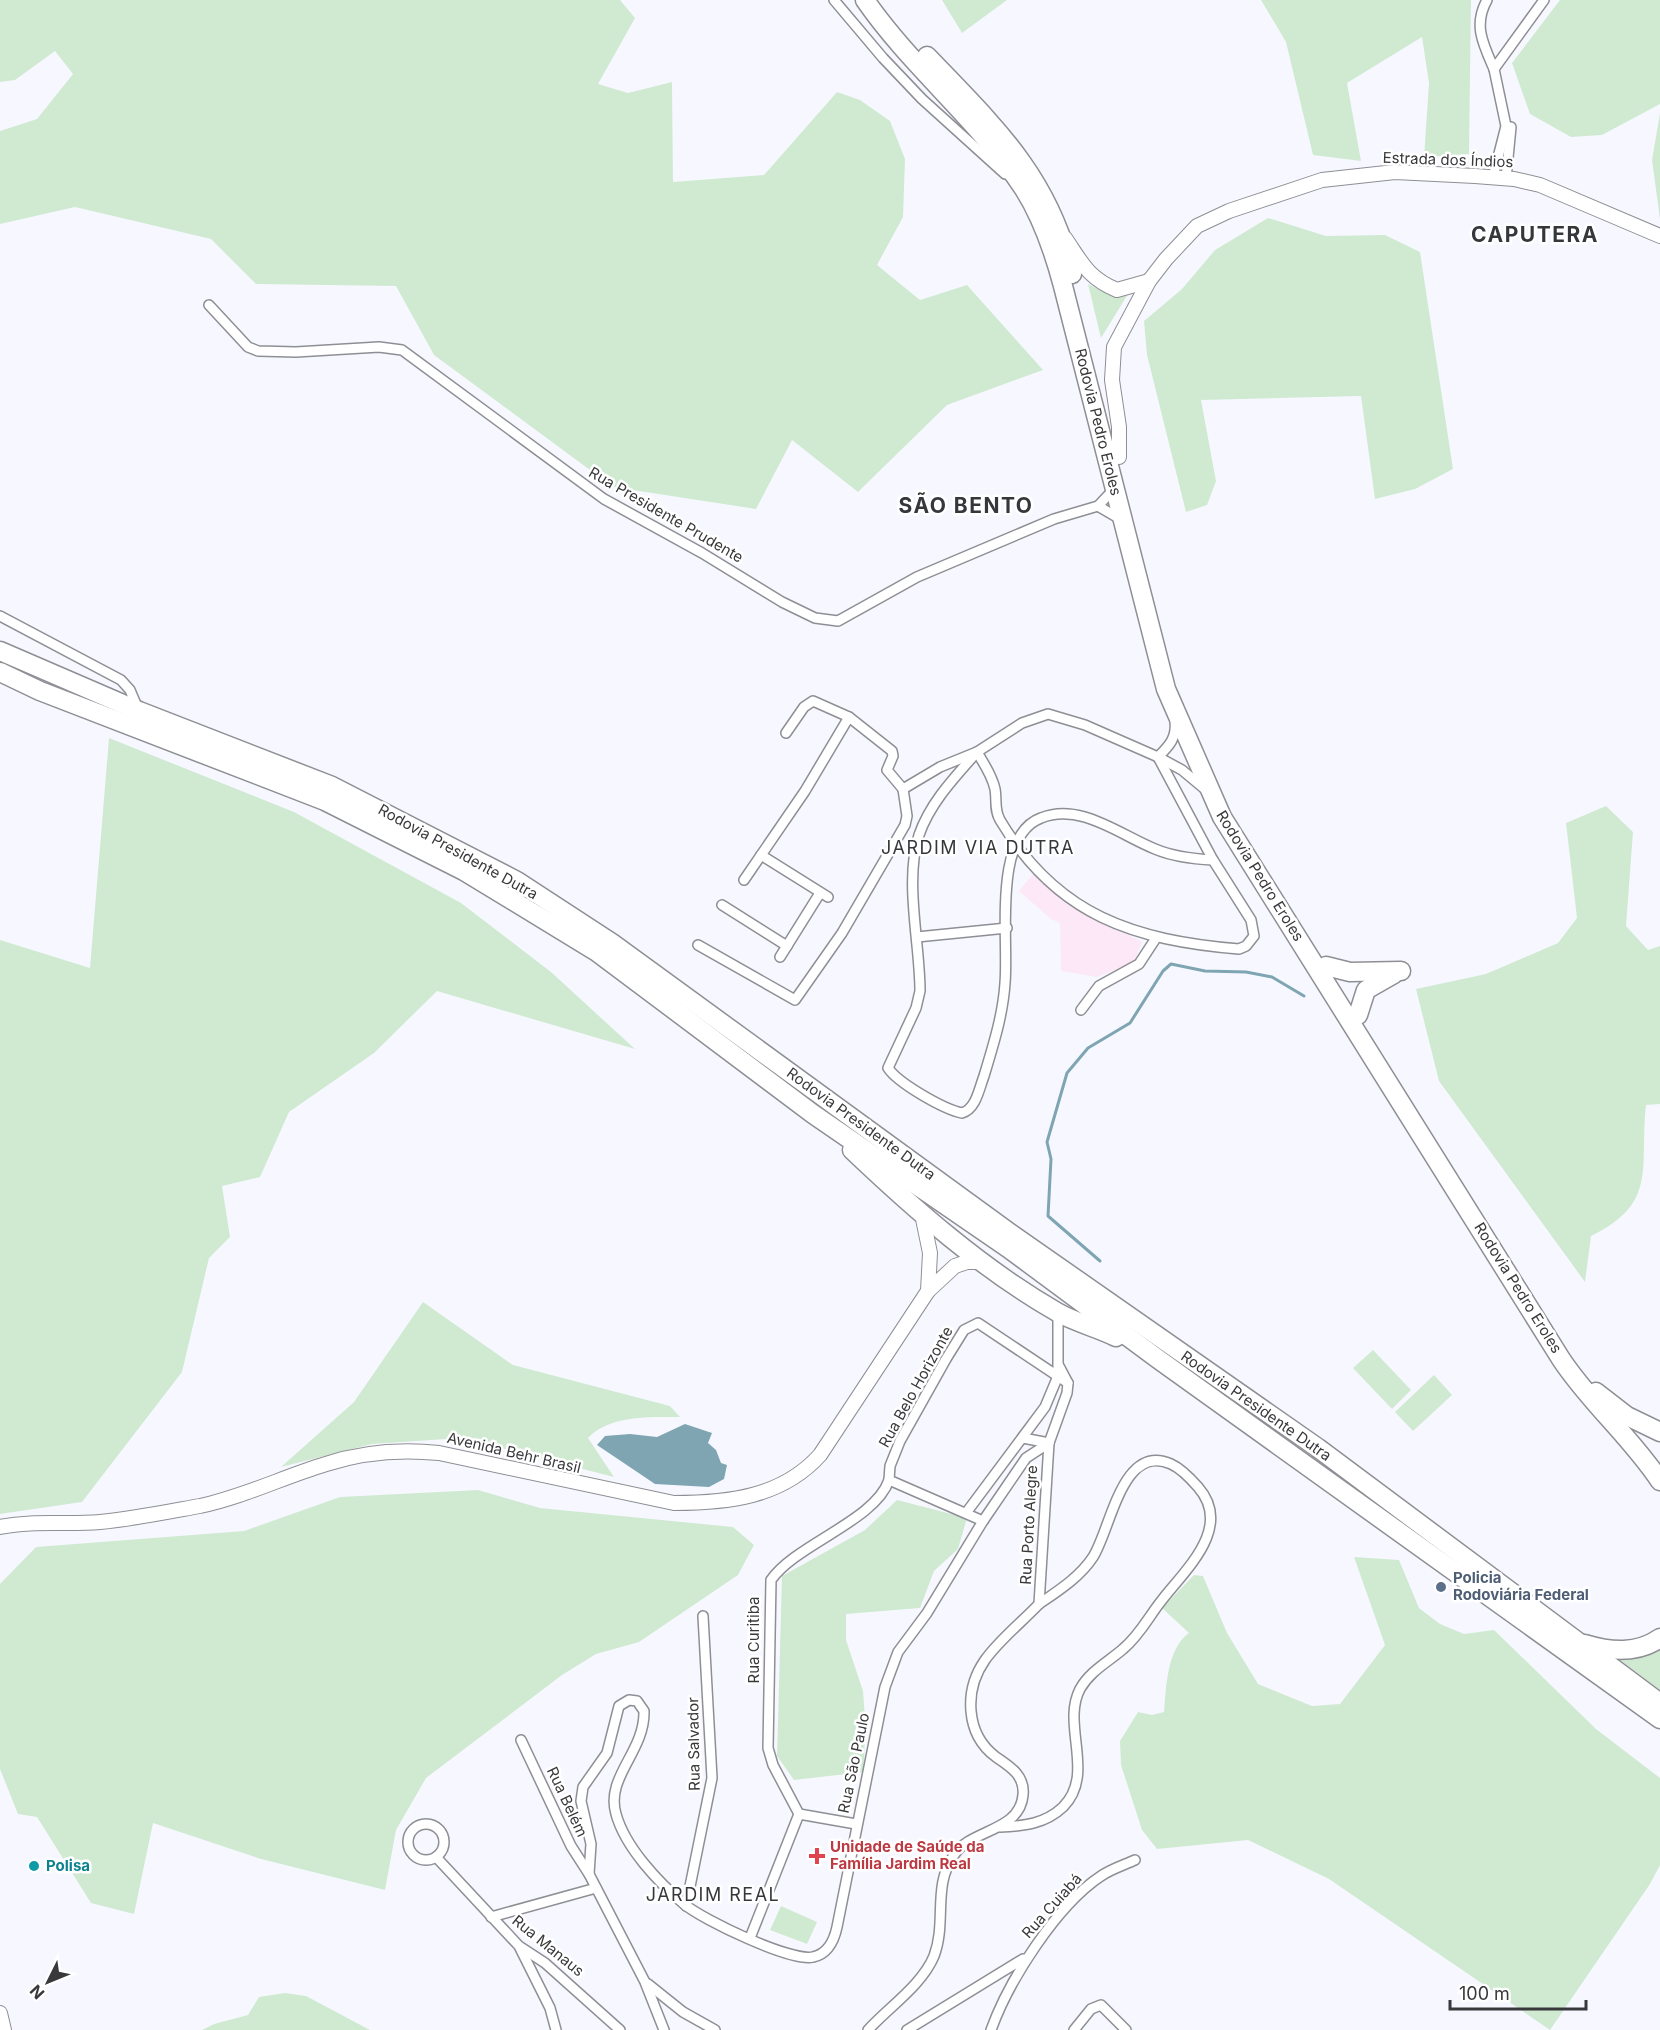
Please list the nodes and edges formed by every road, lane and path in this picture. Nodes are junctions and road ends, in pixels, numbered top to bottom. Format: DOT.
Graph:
graph roads {
  1 [pos="834,0"];
  2 [pos="865,0"];
  3 [pos="880,0"];
  4 [pos="1487,0"];
  5 [pos="1544,0"];
  6 [pos="1494,69"];
  7 [pos="1499,178"];
  8 [pos="1039,217"];
  9 [pos="1059,228"];
  10 [pos="1660,236"];
  11 [pos="1149,281"];
  12 [pos="209,305"];
  13 [pos="1119,458"];
  14 [pos="1114,488"];
  15 [pos="1098,506"];
  16 [pos="1123,521"];
  17 [pos="0,616"];
  18 [pos="0,651"];
  19 [pos="0,672"];
  20 [pos="1174,710"];
  21 [pos="139,711"];
  22 [pos="849,717"];
  23 [pos="786,733"];
  24 [pos="976,752"];
  25 [pos="1158,757"];
  26 [pos="903,789"];
  27 [pos="1211,794"];
  28 [pos="1016,845"];
  29 [pos="761,855"];
  30 [pos="1213,860"];
  31 [pos="744,880"];
  32 [pos="722,905"];
  33 [pos="1007,928"];
  34 [pos="917,937"];
  35 [pos="1156,938"];
  36 [pos="698,945"];
  37 [pos="787,946"];
  38 [pos="780,957"];
  39 [pos="1326,966"];
  40 [pos="1081,1010"];
  41 [pos="1358,1015"];
  42 [pos="813,1113"];
  43 [pos="922,1214"];
  44 [pos="982,1262"];
  45 [pos="928,1291"];
  46 [pos="1058,1314"];
  47 [pos="1154,1355"];
  48 [pos="1058,1371"];
  49 [pos="1660,1432"];
  50 [pos="1023,1437"];
  51 [pos="1048,1443"];
  52 [pos="889,1480"];
  53 [pos="1660,1481"];
  54 [pos="966,1513"];
  55 [pos="982,1521"];
  56 [pos="0,1527"];
  57 [pos="1039,1604"];
  58 [pos="703,1616"];
  59 [pos="1660,1638"];
  60 [pos="1575,1641"];
  61 [pos="1660,1703"];
  62 [pos="1660,1719"];
  63 [pos="521,1740"];
  64 [pos="799,1814"];
  65 [pos="856,1824"];
  66 [pos="1000,1827"];
  67 [pos="436,1857"];
  68 [pos="1135,1860"];
  69 [pos="589,1874"];
  70 [pos="596,1888"];
  71 [pos="686,1906"];
  72 [pos="491,1917"];
  73 [pos="750,1938"];
  74 [pos="519,1946"];
  75 [pos="1026,1958"];
  76 [pos="645,1982"];
  77 [pos="0,2013"];
  78 [pos="920,2027"];
  79 [pos="4,2030"];
  80 [pos="555,2030"];
  81 [pos="620,2030"];
  82 [pos="664,2030"];
  83 [pos="715,2030"];
  84 [pos="868,2030"];
  85 [pos="907,2030"];
  86 [pos="991,2030"];
  87 [pos="1074,2030"];
  88 [pos="1126,2030"];
  1 -- 8 [label="street"];
  2 -- 8 [label="highway, Rodovia Pedro Eroles"];
  3 -- 9 [label="highway, Rodovia Pedro Eroles"];
  4 -- 6 [label="street"];
  5 -- 6 [label="street"];
  6 -- 7 [label="street"];
  7 -- 10 [label="street, Estrada dos Índios"];
  7 -- 11 [label="street, Estrada dos Índios"];
  8 -- 14 [label="highway, Rodovia Pedro Eroles"];
  9 -- 11 [label="street"];
  9 -- 13 [label="highway, Rodovia Pedro Eroles"];
  11 -- 13 [label="street, Estrada dos Índios"];
  12 -- 15 [label="street, Rua Presidente Prudente"];
  13 -- 39 [label="highway, Rodovia Pedro Eroles"];
  14 -- 15 [label="street"];
  14 -- 16 [label="highway, Rodovia Pedro Eroles"];
  15 -- 16 [label="street"];
  16 -- 20 [label="highway, Rodovia Pedro Eroles"];
  17 -- 21 [label="street"];
  18 -- 21 [label="highway, Rodovia Presidente Dutra"];
  19 -- 42 [label="highway, Rodovia Presidente Dutra"];
  20 -- 25 [label="street"];
  20 -- 27 [label="highway, Rodovia Pedro Eroles"];
  21 -- 60 [label="highway, Rodovia Presidente Dutra"];
  22 -- 23 [label="street"];
  22 -- 26 [label="street"];
  22 -- 29 [label="street"];
  24 -- 25 [label="street"];
  24 -- 26 [label="street"];
  24 -- 28 [label="street"];
  24 -- 34 [label="street"];
  25 -- 27 [label="street"];
  25 -- 30 [label="street"];
  26 -- 36 [label="street"];
  27 -- 53 [label="highway, Rodovia Pedro Eroles"];
  28 -- 30 [label="street"];
  28 -- 33 [label="street"];
  28 -- 35 [label="street"];
  29 -- 31 [label="street"];
  29 -- 37 [label="street"];
  30 -- 35 [label="street"];
  32 -- 37 [label="street"];
  33 -- 34 [label="street"];
  33 -- 34 [label="street"];
  35 -- 40 [label="street"];
  37 -- 38 [label="street"];
  39 -- 41 [label="highway, Rodovia Pedro Eroles"];
  39 -- 41 [label="highway"];
  41 -- 49 [label="highway, Rodovia Pedro Eroles"];
  42 -- 43 [label="highway"];
  42 -- 47 [label="highway, Rodovia Presidente Dutra"];
  43 -- 44 [label="highway"];
  43 -- 45 [label="street"];
  44 -- 45 [label="street, Avenida Behr Brasil"];
  44 -- 46 [label="highway"];
  45 -- 56 [label="street, Avenida Behr Brasil"];
  46 -- 47 [label="highway"];
  46 -- 48 [label="street, Rua Porto Alegre"];
  47 -- 62 [label="highway, Rodovia Presidente Dutra"];
  48 -- 50 [label="street"];
  48 -- 51 [label="street, Rua Porto Alegre"];
  48 -- 52 [label="street, Rua Belo Horizonte"];
  50 -- 51 [label="street"];
  50 -- 54 [label="street"];
  51 -- 55 [label="street, Rua São Paulo"];
  51 -- 57 [label="street, Rua Porto Alegre"];
  52 -- 54 [label="street"];
  52 -- 64 [label="street, Rua Curitiba"];
  54 -- 55 [label="street"];
  55 -- 65 [label="street, Rua São Paulo"];
  57 -- 66 [label="street, Rua Porto Alegre"];
  57 -- 66 [label="street"];
  58 -- 71 [label="street, Rua Salvador"];
  59 -- 60 [label="highway"];
  60 -- 61 [label="highway, Rodovia Presidente Dutra"];
  63 -- 69 [label="street, Rua Belém"];
  64 -- 65 [label="street"];
  64 -- 73 [label="street"];
  65 -- 73 [label="street, Rua São Paulo"];
  66 -- 84 [label="street, Rua Porto Alegre"];
  67 -- 67 [label="street"];
  67 -- 72 [label="street, Rua Manaus"];
  68 -- 75 [label="street, Rua Cuiabá"];
  69 -- 70 [label="street"];
  69 -- 71 [label="street, Rua São Paulo"];
  70 -- 72 [label="street"];
  70 -- 76 [label="street"];
  71 -- 73 [label="street, Rua São Paulo"];
  72 -- 74 [label="street, Rua Manaus"];
  74 -- 80 [label="street"];
  74 -- 81 [label="street, Rua Manaus"];
  75 -- 78 [label="street"];
  75 -- 86 [label="street"];
  76 -- 82 [label="street"];
  76 -- 83 [label="street"];
  77 -- 79 [label="street"];
  78 -- 85 [label="street"];
  87 -- 88 [label="street"];
}
